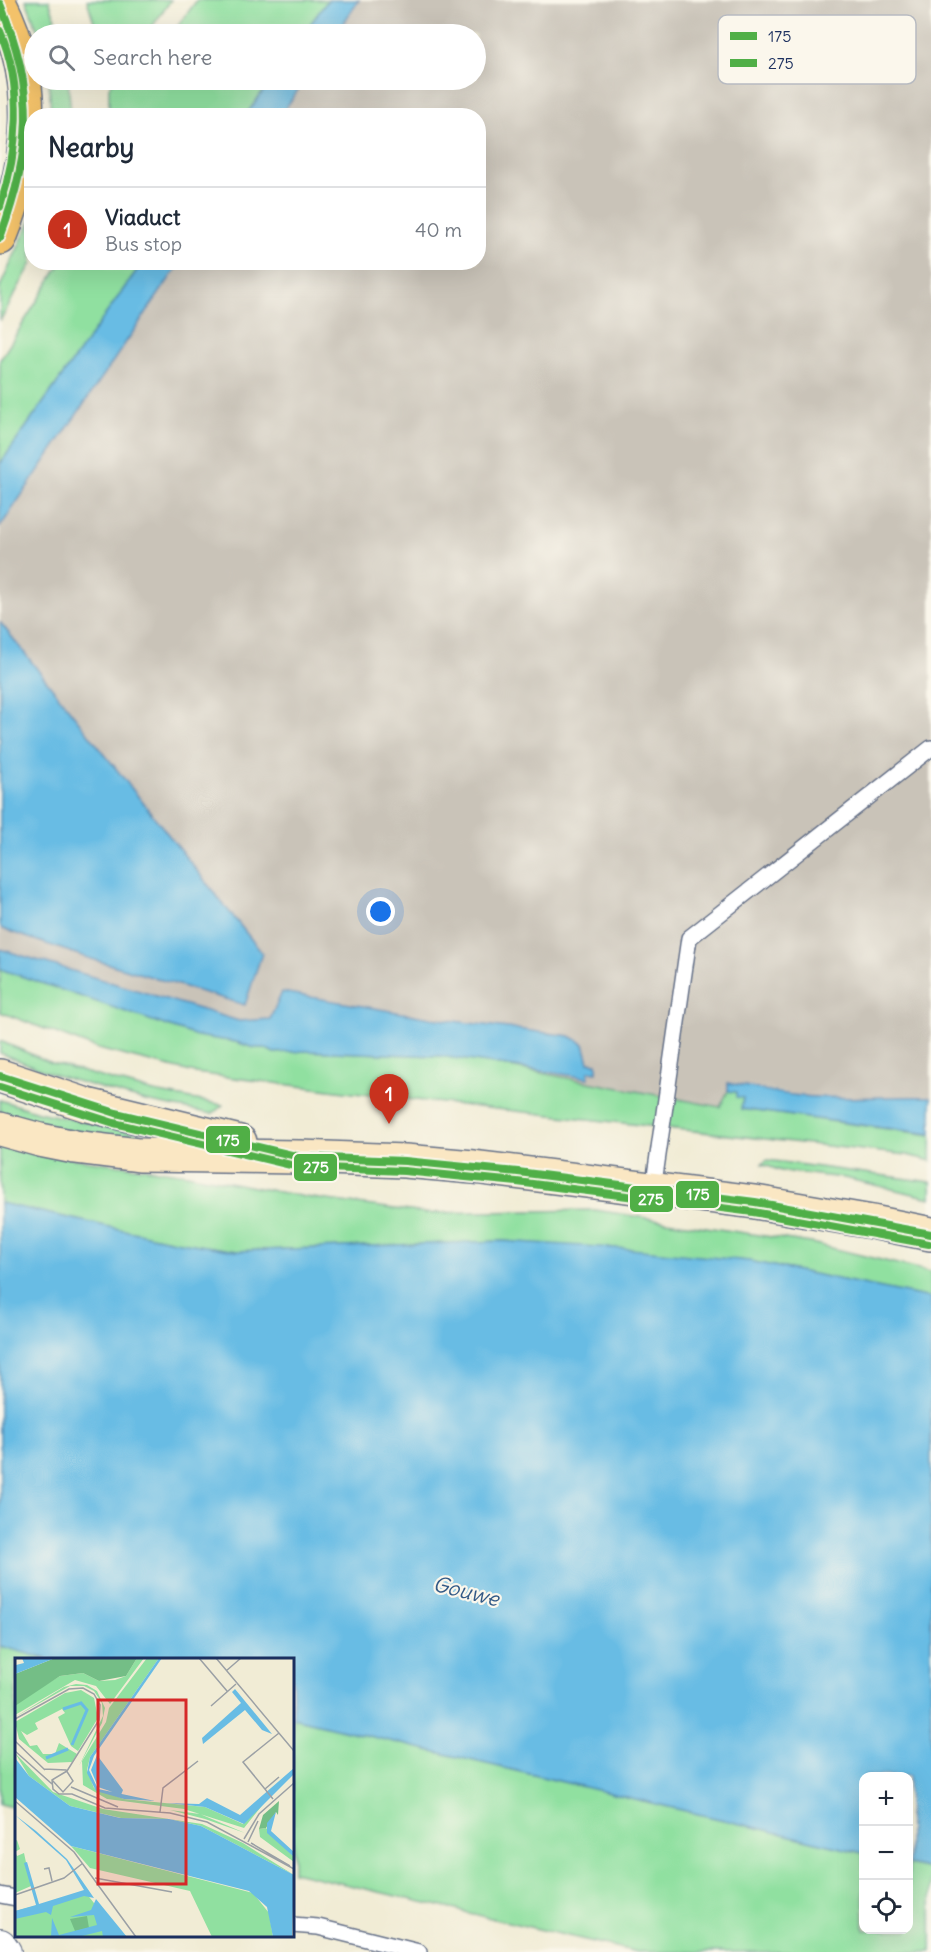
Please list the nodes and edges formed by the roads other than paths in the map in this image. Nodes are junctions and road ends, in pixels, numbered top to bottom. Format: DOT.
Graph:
graph roads {
  1 [pos="0,4"];
  2 [pos="24,81"];
  3 [pos="26,90"];
  4 [pos="27,108"];
  5 [pos="24,159"];
  6 [pos="0,238"];
  7 [pos="931,748"];
  8 [pos="0,1076"];
  9 [pos="0,1129"];
  10 [pos="300,1157"];
  11 [pos="653,1190"];
  12 [pos="931,1234"];
  13 [pos="0,1895"];
  14 [pos="15,1898"];
  15 [pos="294,1925"];
  16 [pos="0,1945"];
  17 [pos="5,1952"];
  18 [pos="419,1952"];
  1 -- 2 [label="main road"];
  3 -- 4 [label="main road"];
  5 -- 6 [label="main road"];
  7 -- 11 [label="lane"];
  8 -- 10 [label="main road"];
  9 -- 10 [label="main road"];
  10 -- 11 [label="main road"];
  11 -- 12 [label="main road"];
  13 -- 14 [label="lane"];
  15 -- 18 [label="lane"];
  16 -- 17 [label="street"];
}
